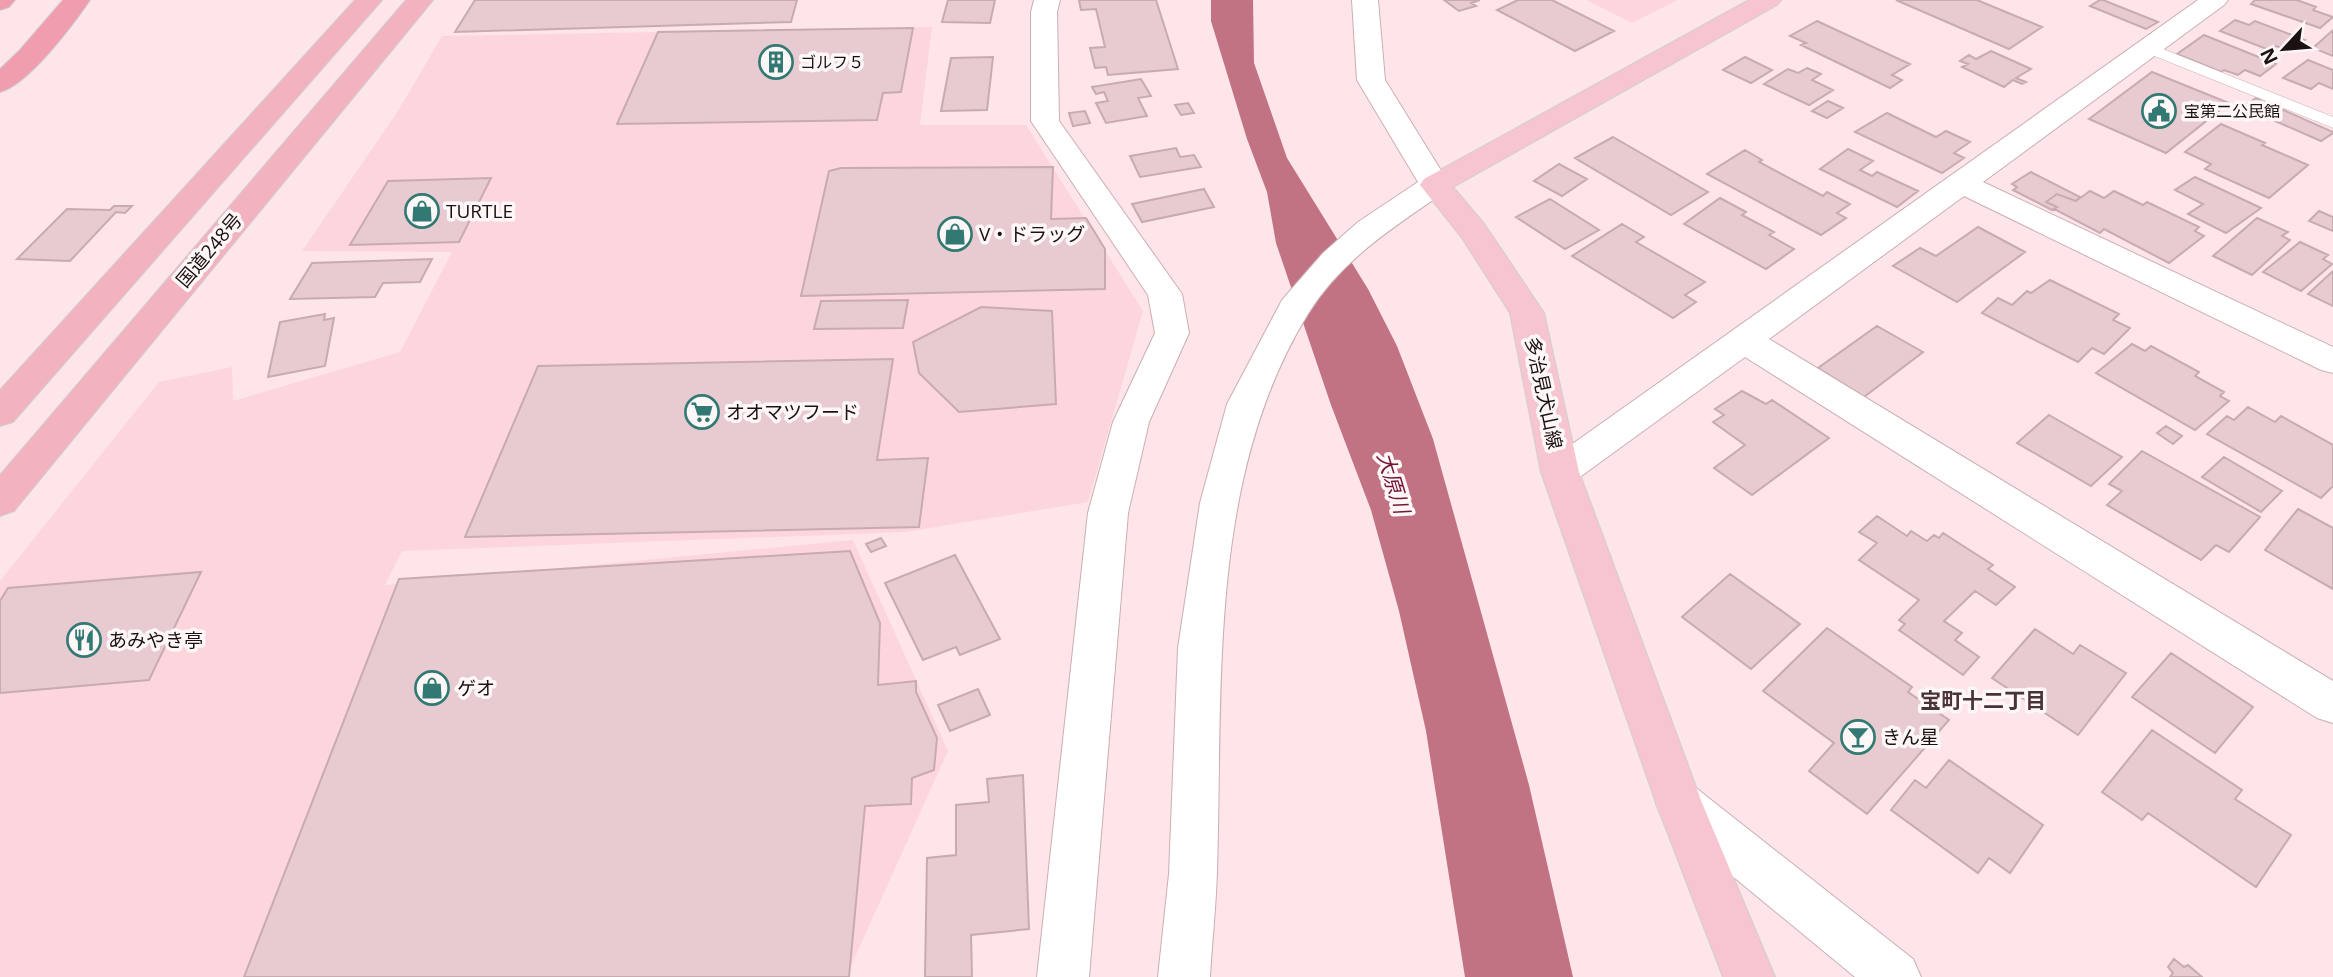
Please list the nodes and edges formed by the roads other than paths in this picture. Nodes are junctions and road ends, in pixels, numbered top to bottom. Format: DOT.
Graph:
graph roads {
  1 [pos="77,0"];
  2 [pos="369,0"];
  3 [pos="420,0"];
  4 [pos="1047,0"];
  5 [pos="1365,0"];
  6 [pos="1768,0"];
  7 [pos="2215,0"];
  8 [pos="2148,48"];
  9 [pos="0,84"];
  10 [pos="2333,123"];
  11 [pos="1961,183"];
  12 [pos="1435,185"];
  13 [pos="1744,340"];
  14 [pos="2333,361"];
  15 [pos="0,413"];
  16 [pos="1560,472"];
  17 [pos="0,500"];
  18 [pos="2333,704"];
  19 [pos="1679,803"];
  20 [pos="1063,977"];
  21 [pos="1184,977"];
  22 [pos="1749,977"];
  23 [pos="1895,977"];
  1 -- 9 [label="highway"];
  2 -- 15 [label="highway"];
  3 -- 17 [label="highway, 国道248号"];
  4 -- 20 [label="street"];
  5 -- 12 [label="street"];
  6 -- 12 [label="main road"];
  7 -- 8 [label="street"];
  8 -- 10 [label="lane"];
  8 -- 11 [label="street"];
  11 -- 13 [label="street"];
  11 -- 14 [label="street"];
  12 -- 16 [label="main road, 多治見犬山線"];
  12 -- 21 [label="street"];
  13 -- 16 [label="street"];
  13 -- 18 [label="street"];
  16 -- 19 [label="main road, 多治見犬山線"];
  19 -- 22 [label="main road, 多治見犬山線"];
  19 -- 23 [label="street"];
}
